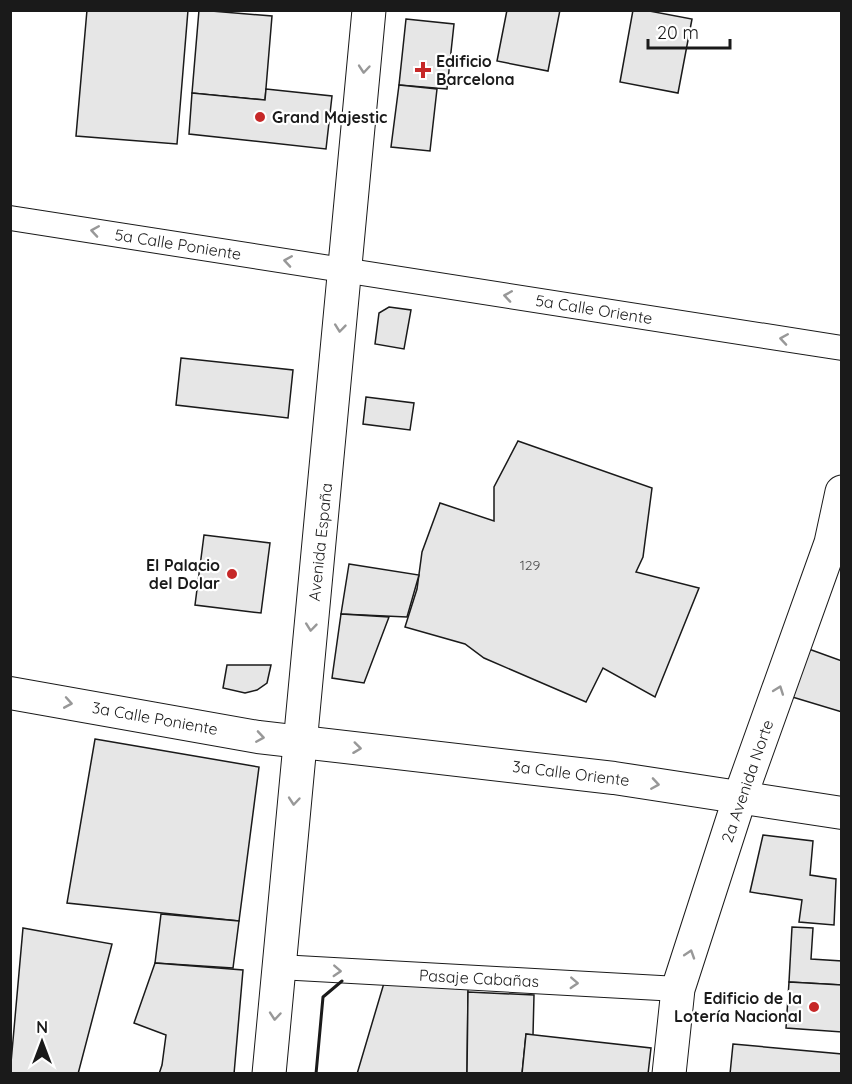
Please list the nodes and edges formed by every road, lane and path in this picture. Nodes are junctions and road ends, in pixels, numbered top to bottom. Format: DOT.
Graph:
graph roads {
  1 [pos="369,10"];
  2 [pos="10,218"];
  3 [pos="346,270"];
  4 [pos="842,348"];
  5 [pos="842,492"];
  6 [pos="10,693"];
  7 [pos="299,742"];
  8 [pos="740,797"];
  9 [pos="842,813"];
  10 [pos="279,968"];
  11 [pos="678,989"];
  12 [pos="269,1074"];
  13 [pos="669,1074"];
  1 -- 3 [label="main road, Avenida España, one-way"];
  3 -- 2 [label="street, 5a Calle Poniente, one-way"];
  4 -- 3 [label="street, 5a Calle Oriente, one-way"];
  3 -- 7 [label="main road, Avenida España, one-way"];
  8 -- 5 [label="main road, 2a Avenida Norte, one-way"];
  6 -- 7 [label="street, 3a Calle Poniente, one-way"];
  7 -- 8 [label="street, 3a Calle Oriente, one-way"];
  7 -- 10 [label="main road, Avenida España, one-way"];
  8 -- 9 [label="street, 3a Calle Oriente"];
  11 -- 8 [label="main road, 2a Avenida Norte, one-way"];
  10 -- 11 [label="street, Pasaje Cabañas, one-way"];
  10 -- 12 [label="main road, Avenida España, one-way"];
  11 -- 13 [label="main road, 2a Avenida Norte"];
}
